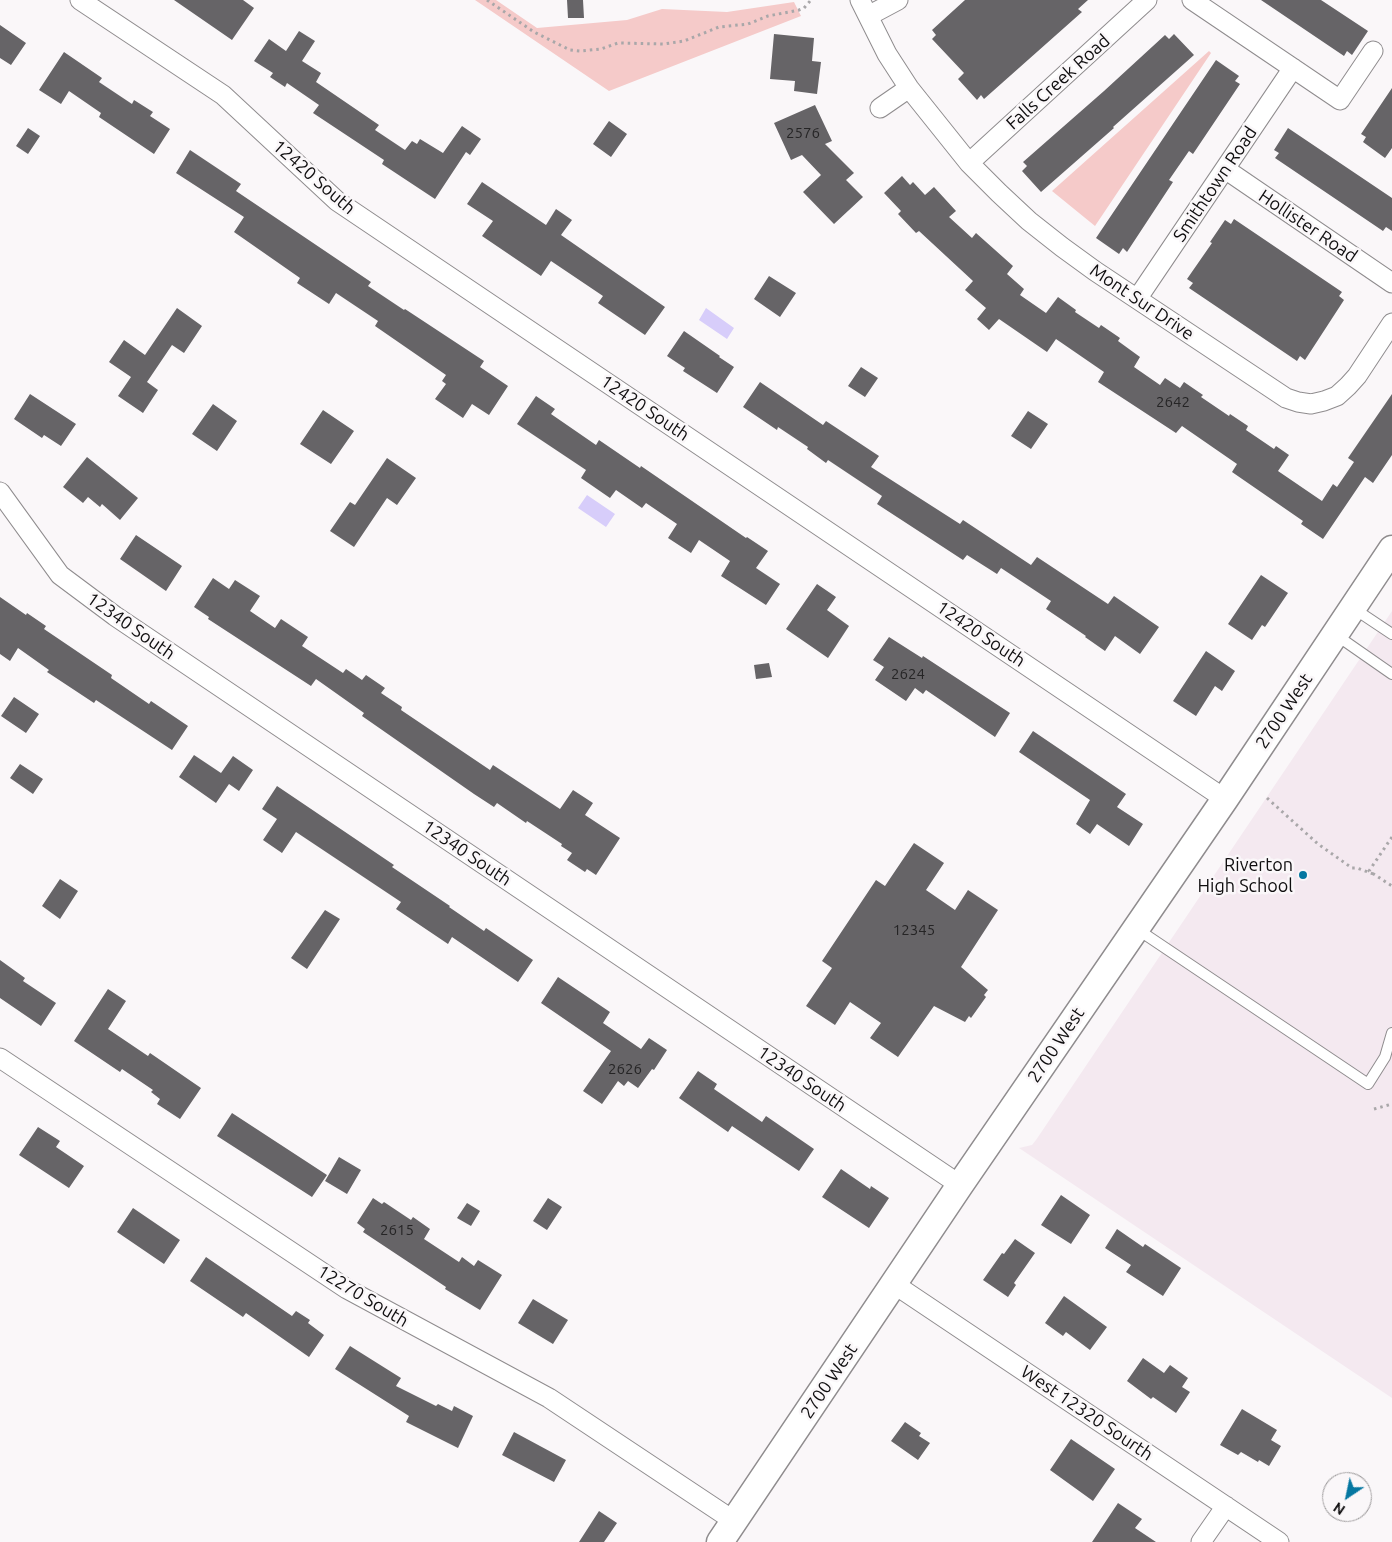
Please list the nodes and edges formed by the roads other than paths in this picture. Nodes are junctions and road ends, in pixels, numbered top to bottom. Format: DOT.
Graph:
graph roads {
  1 [pos="80,0"];
  2 [pos="898,0"];
  3 [pos="1147,0"];
  4 [pos="1192,0"];
  5 [pos="864,8"];
  6 [pos="1373,50"];
  7 [pos="1293,68"];
  8 [pos="909,88"];
  9 [pos="880,108"];
  10 [pos="970,163"];
  11 [pos="1224,169"];
  12 [pos="1392,283"];
  13 [pos="1137,299"];
  14 [pos="1392,323"];
  15 [pos="0,492"];
  16 [pos="1392,549"];
  17 [pos="1353,608"];
  18 [pos="1392,634"];
  19 [pos="1335,635"];
  20 [pos="1392,674"];
  21 [pos="1225,799"];
  22 [pos="1136,928"];
  23 [pos="1392,1034"];
  24 [pos="0,1058"];
  25 [pos="960,1185"];
  26 [pos="894,1284"];
  27 [pos="1226,1506"];
  28 [pos="727,1532"];
  29 [pos="1201,1542"];
  30 [pos="1279,1542"];
  1 -- 21 [label="street, 12420 South"];
  2 -- 5 [label="street"];
  3 -- 10 [label="street, Falls Creek Road"];
  4 -- 7 [label="street"];
  5 -- 8 [label="street, Mont Sur Drive"];
  6 -- 7 [label="street"];
  7 -- 11 [label="street, Smithtown Road"];
  8 -- 9 [label="street"];
  8 -- 10 [label="street, Mont Sur Drive"];
  10 -- 13 [label="street, Mont Sur Drive"];
  11 -- 12 [label="street, Hollister Road"];
  11 -- 13 [label="street, Smithtown Road"];
  13 -- 14 [label="street, Mont Sur Drive"];
  15 -- 25 [label="street, 12340 South"];
  16 -- 17 [label="main road, 2700 West"];
  17 -- 18 [label="lane"];
  17 -- 19 [label="main road, 2700 West"];
  19 -- 20 [label="lane"];
  19 -- 21 [label="main road, 2700 West"];
  21 -- 22 [label="main road, 2700 West"];
  22 -- 23 [label="lane"];
  22 -- 25 [label="main road, 2700 West"];
  24 -- 28 [label="street, 12270 South"];
  25 -- 26 [label="main road, 2700 West"];
  26 -- 27 [label="street, West 12320 Sourth"];
  26 -- 28 [label="main road, 2700 West"];
  27 -- 29 [label="street"];
  27 -- 30 [label="street, West 12320 Sourth"];
}
